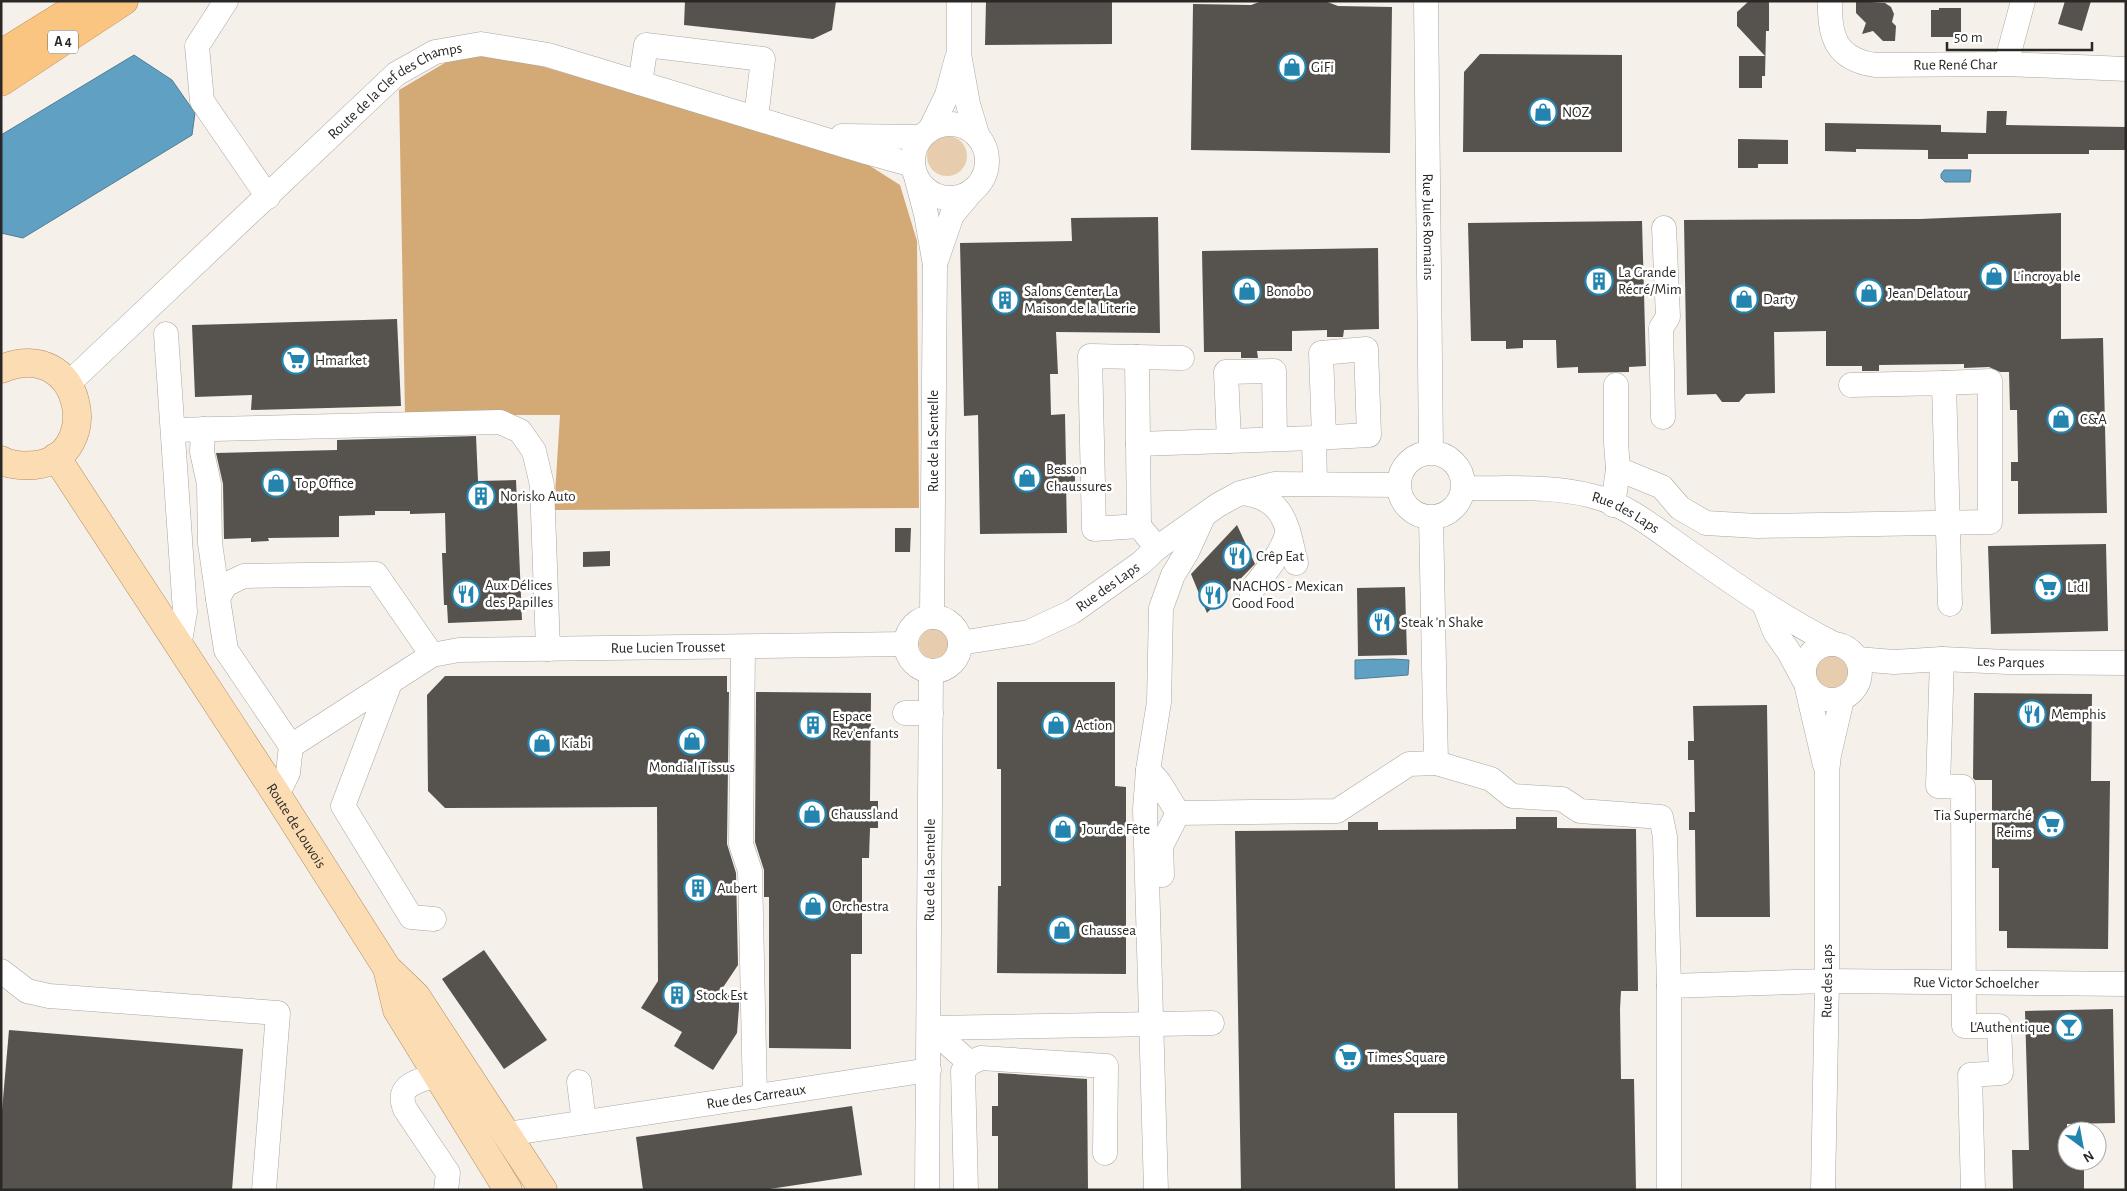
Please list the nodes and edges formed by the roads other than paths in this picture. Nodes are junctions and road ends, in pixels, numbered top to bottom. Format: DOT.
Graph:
graph roads {
  1 [pos="86,1"];
  2 [pos="124,1"];
  3 [pos="226,1"];
  4 [pos="959,1"];
  5 [pos="1426,1"];
  6 [pos="1830,1"];
  7 [pos="2023,1"];
  8 [pos="1,54"];
  9 [pos="959,54"];
  10 [pos="2006,64"];
  11 [pos="2126,69"];
  12 [pos="1,82"];
  13 [pos="640,83"];
  14 [pos="756,118"];
  15 [pos="926,133"];
  16 [pos="810,134"];
  17 [pos="977,134"];
  18 [pos="915,172"];
  19 [pos="974,189"];
  20 [pos="268,197"];
  21 [pos="1664,228"];
  22 [pos="935,265"];
  23 [pos="166,334"];
  24 [pos="1137,357"];
  25 [pos="1182,358"];
  26 [pos="1,369"];
  27 [pos="1944,383"];
  28 [pos="68,384"];
  29 [pos="1851,385"];
  30 [pos="1616,386"];
  31 [pos="1663,418"];
  32 [pos="173,430"];
  33 [pos="203,430"];
  34 [pos="1275,439"];
  35 [pos="1229,441"];
  36 [pos="1138,444"];
  37 [pos="1431,452"];
  38 [pos="56,457"];
  39 [pos="2,462"];
  40 [pos="1618,469"];
  41 [pos="1315,484"];
  42 [pos="1398,485"];
  43 [pos="1464,488"];
  44 [pos="1240,493"];
  45 [pos="1613,505"];
  46 [pos="1203,517"];
  47 [pos="1430,518"];
  48 [pos="1948,523"];
  49 [pos="1139,526"];
  50 [pos="1288,531"];
  51 [pos="1157,548"];
  52 [pos="1296,563"];
  53 [pos="1251,591"];
  54 [pos="218,599"];
  55 [pos="1764,604"];
  56 [pos="1950,604"];
  57 [pos="911,626"];
  58 [pos="960,643"];
  59 [pos="1834,644"];
  60 [pos="743,646"];
  61 [pos="179,647"];
  62 [pos="548,649"];
  63 [pos="432,655"];
  64 [pos="1857,659"];
  65 [pos="1942,659"];
  66 [pos="1894,662"];
  67 [pos="2126,663"];
  68 [pos="931,672"];
  69 [pos="390,683"];
  70 [pos="1806,684"];
  71 [pos="1850,691"];
  72 [pos="931,712"];
  73 [pos="905,713"];
  74 [pos="291,746"];
  75 [pos="1436,763"];
  76 [pos="1148,770"];
  77 [pos="1827,772"];
  78 [pos="277,795"];
  79 [pos="1178,813"];
  80 [pos="434,919"];
  81 [pos="387,968"];
  82 [pos="1,971"];
  83 [pos="1827,981"];
  84 [pos="1963,982"];
  85 [pos="2126,984"];
  86 [pos="1669,986"];
  87 [pos="1212,1023"];
  88 [pos="1159,1024"];
  89 [pos="930,1028"];
  90 [pos="970,1063"];
  91 [pos="929,1070"];
  92 [pos="437,1075"];
  93 [pos="578,1082"];
  94 [pos="755,1096"];
  95 [pos="584,1122"];
  96 [pos="507,1134"];
  97 [pos="1105,1153"];
  98 [pos="264,1190"];
  99 [pos="446,1190"];
  100 [pos="508,1190"];
  101 [pos="543,1190"];
  102 [pos="927,1190"];
  103 [pos="966,1190"];
  104 [pos="1156,1190"];
  105 [pos="1169,1190"];
  106 [pos="1669,1190"];
  107 [pos="1823,1190"];
  108 [pos="1973,1190"];
  1 -- 8 [label="highway, A 4"];
  2 -- 12 [label="highway, A 4"];
  3 -- 20 [label="street"];
  4 -- 9 [label="street"];
  5 -- 37 [label="street, Rue Jules Romains"];
  6 -- 10 [label="street, Rue René Char"];
  7 -- 10 [label="street"];
  9 -- 15 [label="street"];
  9 -- 17 [label="street"];
  10 -- 11 [label="street, Rue René Char"];
  13 -- 14 [label="street, Route de la Clef des Champs"];
  13 -- 14 [label="street"];
  13 -- 20 [label="street, Route de la Clef des Champs"];
  14 -- 16 [label="street, Route de la Clef des Champs"];
  15 -- 16 [label="street"];
  15 -- 17 [label="street"];
  15 -- 18 [label="street"];
  16 -- 18 [label="street"];
  17 -- 19 [label="street"];
  18 -- 19 [label="street"];
  18 -- 22 [label="street, Rue de la Sentelle"];
  19 -- 22 [label="street, Rue de la Sentelle"];
  20 -- 28 [label="street, Route de la Clef des Champs"];
  21 -- 31 [label="street"];
  22 -- 57 [label="street, Rue de la Sentelle"];
  23 -- 32 [label="street"];
  24 -- 25 [label="street"];
  24 -- 36 [label="street"];
  24 -- 49 [label="street"];
  26 -- 28 [label="main road"];
  27 -- 29 [label="street"];
  27 -- 48 [label="street"];
  27 -- 48 [label="street"];
  28 -- 38 [label="main road"];
  30 -- 40 [label="street"];
  32 -- 33 [label="street"];
  32 -- 61 [label="street"];
  33 -- 54 [label="street"];
  33 -- 62 [label="street"];
  34 -- 35 [label="street"];
  34 -- 35 [label="street"];
  34 -- 41 [label="street"];
  35 -- 36 [label="street"];
  36 -- 49 [label="street"];
  37 -- 42 [label="street"];
  37 -- 43 [label="street"];
  38 -- 39 [label="main road"];
  38 -- 61 [label="main road, Route de Louvois"];
  40 -- 45 [label="street"];
  40 -- 48 [label="street"];
  41 -- 42 [label="street, Rue des Laps"];
  41 -- 44 [label="street, Rue des Laps"];
  42 -- 47 [label="street"];
  43 -- 45 [label="street, Rue des Laps"];
  43 -- 47 [label="street"];
  44 -- 46 [label="street, Rue des Laps"];
  44 -- 50 [label="street"];
  45 -- 55 [label="street, Rue des Laps"];
  46 -- 51 [label="street, Rue des Laps"];
  46 -- 76 [label="street"];
  47 -- 75 [label="street"];
  48 -- 56 [label="street"];
  49 -- 51 [label="street"];
  50 -- 52 [label="street"];
  50 -- 53 [label="street"];
  51 -- 58 [label="street, Rue des Laps"];
  54 -- 63 [label="street"];
  54 -- 74 [label="street"];
  55 -- 59 [label="street, Rue des Laps"];
  55 -- 70 [label="street, Rue des Laps"];
  57 -- 58 [label="street"];
  57 -- 60 [label="street, Rue Lucien Trousset"];
  57 -- 68 [label="street"];
  58 -- 68 [label="street"];
  59 -- 64 [label="street"];
  59 -- 70 [label="street"];
  60 -- 62 [label="street, Rue Lucien Trousset"];
  60 -- 94 [label="street"];
  61 -- 78 [label="main road, Route de Louvois"];
  62 -- 63 [label="street, Rue Lucien Trousset"];
  63 -- 69 [label="street, Rue Lucien Trousset"];
  64 -- 66 [label="street, Les Parques"];
  64 -- 71 [label="street"];
  65 -- 66 [label="street, Les Parques"];
  65 -- 67 [label="street, Les Parques"];
  65 -- 84 [label="street"];
  66 -- 71 [label="street, Les Parques"];
  68 -- 72 [label="street, Rue de la Sentelle"];
  69 -- 74 [label="street, Rue Lucien Trousset"];
  69 -- 80 [label="street"];
  70 -- 71 [label="street"];
  70 -- 77 [label="street, Rue des Laps"];
  71 -- 77 [label="street, Rue des Laps"];
  72 -- 73 [label="street"];
  72 -- 89 [label="street, Rue de la Sentelle"];
  74 -- 78 [label="street"];
  75 -- 79 [label="street"];
  75 -- 86 [label="street"];
  76 -- 79 [label="street"];
  76 -- 88 [label="street"];
  77 -- 83 [label="street, Rue des Laps"];
  78 -- 81 [label="main road, Route de Louvois"];
  79 -- 88 [label="street"];
  81 -- 92 [label="main road"];
  81 -- 96 [label="main road, Route de Louvois"];
  82 -- 98 [label="street"];
  83 -- 84 [label="street, Rue Victor Schoelcher"];
  83 -- 86 [label="street, Rue Victor Schoelcher"];
  83 -- 107 [label="street, Rue des Laps"];
  84 -- 85 [label="street, Rue Victor Schoelcher"];
  84 -- 108 [label="street"];
  86 -- 106 [label="street"];
  87 -- 88 [label="street"];
  88 -- 89 [label="street"];
  88 -- 104 [label="street"];
  88 -- 105 [label="street"];
  89 -- 90 [label="street"];
  89 -- 91 [label="street, Rue de la Sentelle"];
  90 -- 97 [label="street"];
  90 -- 103 [label="street"];
  91 -- 94 [label="street, Rue des Carreaux"];
  91 -- 102 [label="street, Rue de la Sentelle"];
  92 -- 99 [label="street"];
  92 -- 100 [label="main road"];
  93 -- 95 [label="street"];
  94 -- 95 [label="street, Rue des Carreaux"];
  95 -- 96 [label="street, Rue des Carreaux"];
  96 -- 101 [label="main road, Route de Louvois"];
}
